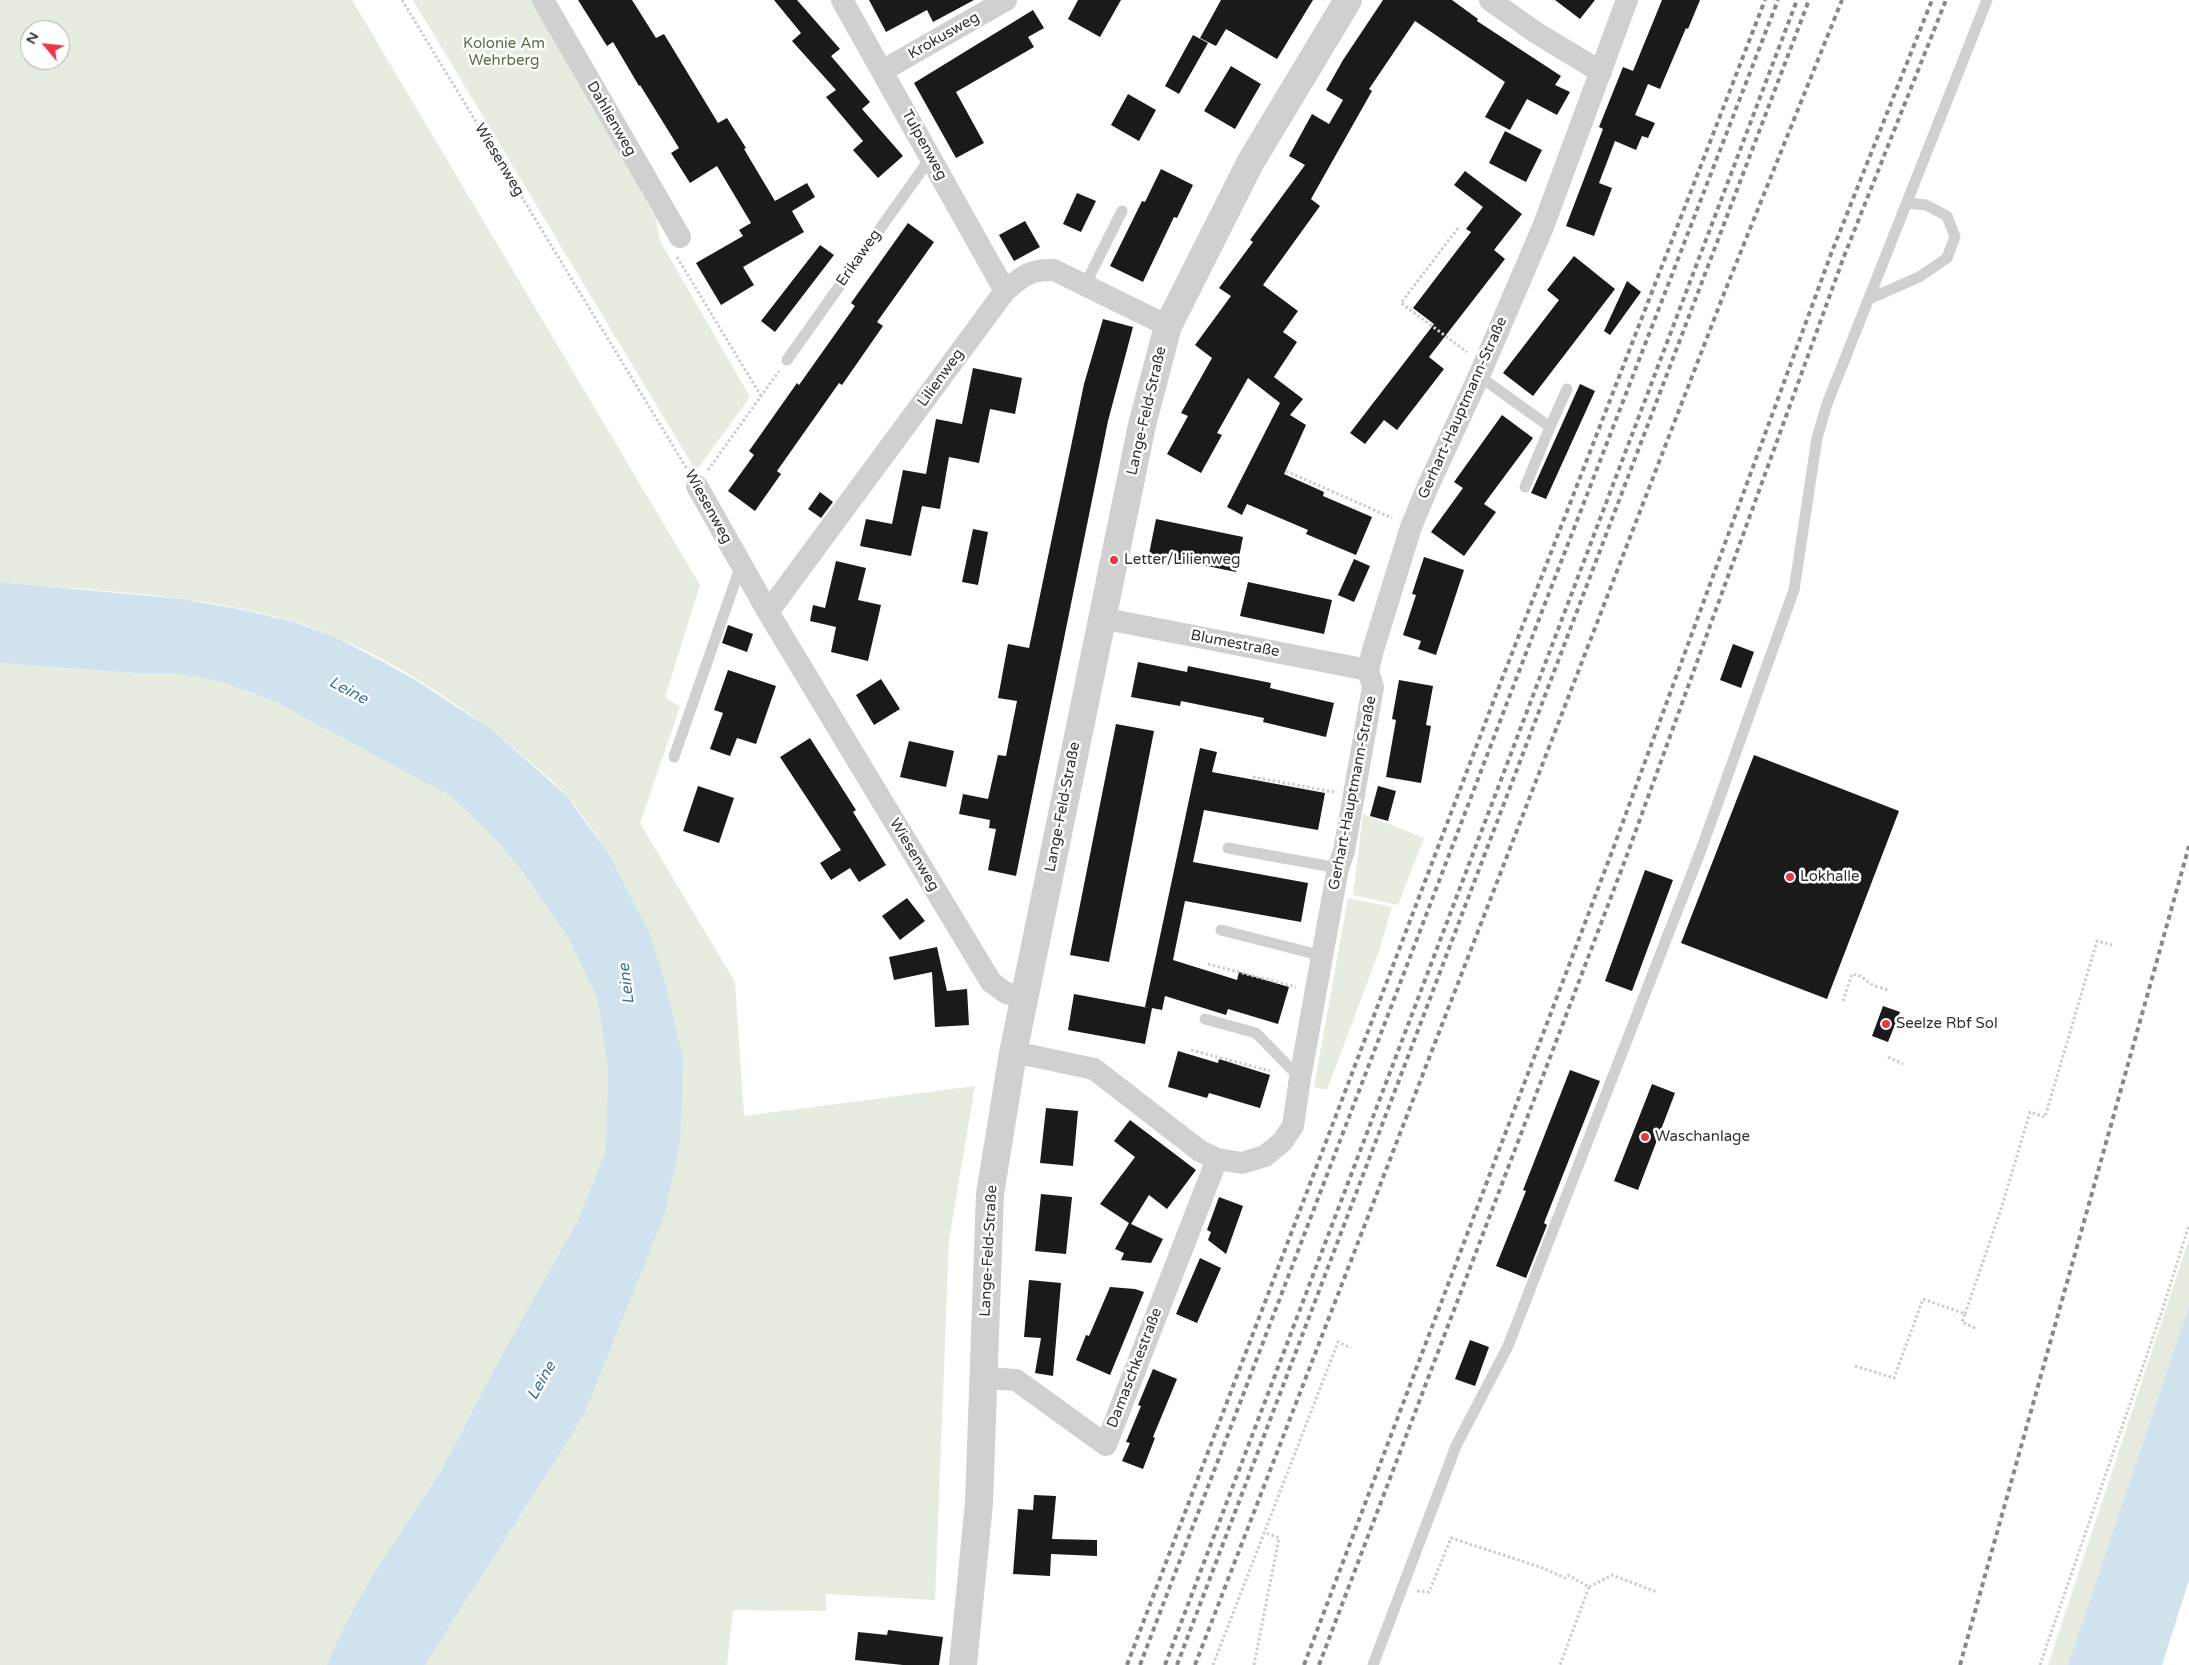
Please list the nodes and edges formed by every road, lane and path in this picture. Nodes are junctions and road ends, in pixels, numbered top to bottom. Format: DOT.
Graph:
graph roads {
  1 [pos="402,0"];
  2 [pos="543,0"];
  3 [pos="842,0"];
  4 [pos="1006,0"];
  5 [pos="1348,0"];
  6 [pos="1490,0"];
  7 [pos="1627,0"];
  8 [pos="1987,0"];
  9 [pos="882,71"];
  10 [pos="1601,72"];
  11 [pos="931,157"];
  12 [pos="1907,203"];
  13 [pos="1122,211"];
  14 [pos="1458,228"];
  15 [pos="680,237"];
  16 [pos="1085,285"];
  17 [pos="1005,292"];
  18 [pos="1869,299"];
  19 [pos="1168,326"];
  20 [pos="787,360"];
  21 [pos="1481,370"];
  22 [pos="1567,389"];
  23 [pos="761,396"];
  24 [pos="1550,427"];
  25 [pos="1286,471"];
  26 [pos="697,486"];
  27 [pos="1525,487"];
  28 [pos="1411,527"];
  29 [pos="741,565"];
  30 [pos="768,612"];
  31 [pos="1101,618"];
  32 [pos="1368,670"];
  33 [pos="674,757"];
  34 [pos="1253,777"];
  35 [pos="1354,796"];
  36 [pos="1228,848"];
  37 [pos="1338,868"];
  38 [pos="1221,930"];
  39 [pos="2112,945"];
  40 [pos="1323,956"];
  41 [pos="1208,964"];
  42 [pos="1888,990"];
  43 [pos="1316,992"];
  44 [pos="1026,997"];
  45 [pos="1843,1001"];
  46 [pos="1205,1019"];
  47 [pos="1191,1050"];
  48 [pos="1013,1053"];
  49 [pos="1888,1057"];
  50 [pos="1903,1064"];
  51 [pos="1300,1078"];
  52 [pos="1217,1159"];
  53 [pos="2189,1225"];
  54 [pos="1965,1314"];
  55 [pos="1978,1329"];
  56 [pos="1351,1348"];
  57 [pos="1856,1366"];
  58 [pos="984,1378"];
  59 [pos="1264,1532"];
  60 [pos="1588,1587"];
  61 [pos="1401,1590"];
  62 [pos="1657,1592"];
  63 [pos="963,1665"];
  64 [pos="1213,1665"];
  65 [pos="1254,1665"];
  66 [pos="1373,1665"];
  67 [pos="1560,1665"];
  68 [pos="2040,1665"];
  1 -- 26 [label="path, Wiesenweg"];
  2 -- 15 [label="street, Dahlienweg"];
  3 -- 9 [label="street, Tulpenweg"];
  4 -- 9 [label="street, Krokusweg"];
  5 -- 19 [label="street, Lange-Feld-Straße"];
  6 -- 10 [label="street"];
  7 -- 10 [label="street, Gerhart-Hauptmann-Straße"];
  8 -- 12 [label="lane"];
  9 -- 11 [label="street, Tulpenweg"];
  10 -- 21 [label="street, Gerhart-Hauptmann-Straße"];
  11 -- 17 [label="street, Tulpenweg"];
  11 -- 20 [label="lane, Erikaweg"];
  12 -- 18 [label="lane"];
  12 -- 18 [label="lane"];
  13 -- 16 [label="lane"];
  14 -- 21 [label="path"];
  15 -- 23 [label="path"];
  16 -- 17 [label="street, Lilienweg"];
  16 -- 19 [label="street, Lilienweg"];
  17 -- 30 [label="street, Lilienweg"];
  18 -- 61 [label="lane"];
  19 -- 31 [label="street, Lange-Feld-Straße"];
  20 -- 23 [label="path"];
  21 -- 24 [label="lane"];
  21 -- 28 [label="street, Gerhart-Hauptmann-Straße"];
  22 -- 24 [label="lane"];
  23 -- 26 [label="path"];
  24 -- 27 [label="lane"];
  25 -- 28 [label="path"];
  26 -- 29 [label="street, Wiesenweg"];
  28 -- 32 [label="street, Gerhart-Hauptmann-Straße"];
  29 -- 30 [label="street, Wiesenweg"];
  29 -- 33 [label="lane"];
  30 -- 44 [label="street, Wiesenweg"];
  31 -- 32 [label="street, Blumestraße"];
  31 -- 44 [label="street, Lange-Feld-Straße"];
  32 -- 35 [label="street, Gerhart-Hauptmann-Straße"];
  34 -- 35 [label="path"];
  35 -- 37 [label="street, Gerhart-Hauptmann-Straße"];
  36 -- 37 [label="lane"];
  37 -- 40 [label="street, Gerhart-Hauptmann-Straße"];
  38 -- 40 [label="lane"];
  39 -- 54 [label="path"];
  40 -- 43 [label="street, Gerhart-Hauptmann-Straße"];
  41 -- 43 [label="path"];
  42 -- 45 [label="path"];
  43 -- 51 [label="street, Gerhart-Hauptmann-Straße"];
  44 -- 48 [label="street, Lange-Feld-Straße"];
  46 -- 51 [label="lane"];
  47 -- 51 [label="path"];
  48 -- 52 [label="street, Gerhart-Hauptmann-Straße"];
  48 -- 58 [label="street, Lange-Feld-Straße"];
  49 -- 50 [label="path"];
  51 -- 52 [label="street, Gerhart-Hauptmann-Straße"];
  52 -- 58 [label="street, Damaschkestraße"];
  53 -- 68 [label="path"];
  54 -- 55 [label="path"];
  54 -- 57 [label="path"];
  56 -- 59 [label="path"];
  58 -- 63 [label="street, Lange-Feld-Straße"];
  59 -- 64 [label="path"];
  59 -- 65 [label="path"];
  60 -- 61 [label="path"];
  60 -- 62 [label="path"];
  60 -- 67 [label="path"];
  61 -- 66 [label="lane"];
}
